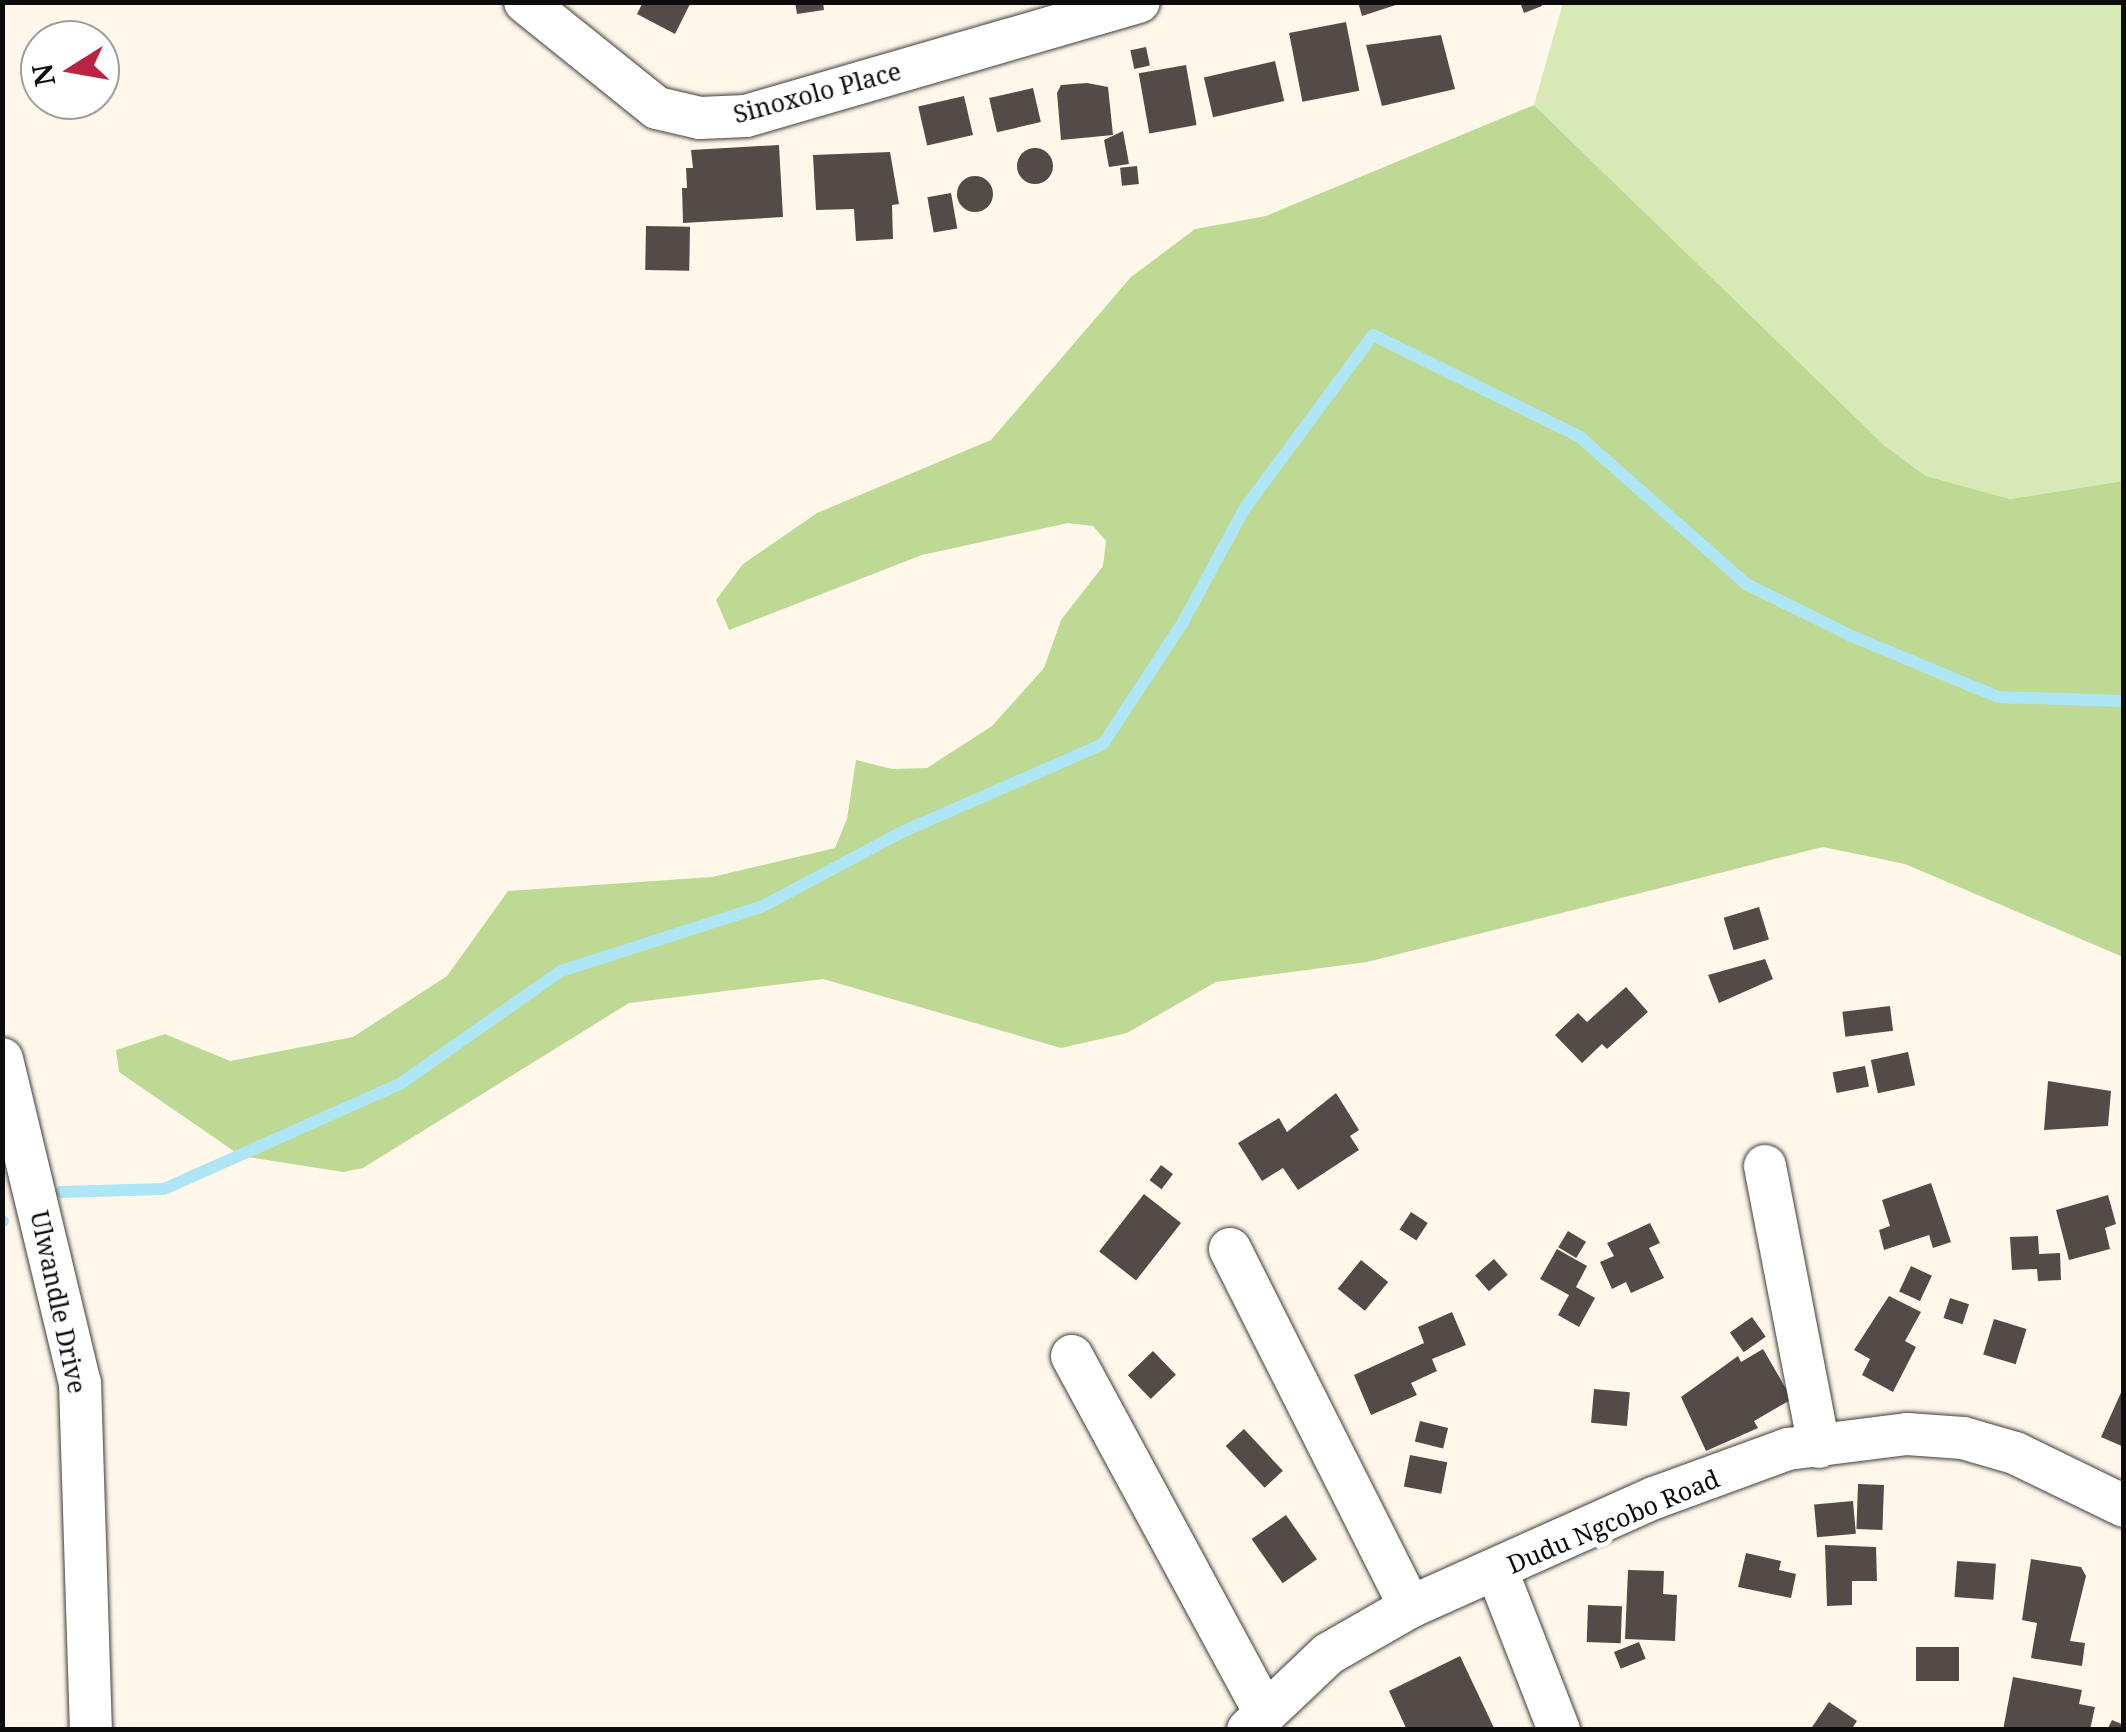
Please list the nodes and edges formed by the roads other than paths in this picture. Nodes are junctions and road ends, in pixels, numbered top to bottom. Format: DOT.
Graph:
graph roads {
  1 [pos="525,2"];
  2 [pos="1140,2"];
  3 [pos="2,1059"];
  4 [pos="1766,1166"];
  5 [pos="1230,1248"];
  6 [pos="1072,1356"];
  7 [pos="1819,1447"];
  8 [pos="2124,1506"];
  9 [pos="1497,1571"];
  10 [pos="1410,1606"];
  11 [pos="1256,1720"];
  12 [pos="91,1730"];
  13 [pos="1559,1730"];
  1 -- 2 [label="street, Sinoxolo Place"];
  3 -- 12 [label="street, Ulwandle Drive"];
  4 -- 7 [label="street"];
  5 -- 10 [label="street"];
  6 -- 11 [label="street"];
  7 -- 8 [label="street, Dudu Ngcobo Road"];
  7 -- 9 [label="street, Dudu Ngcobo Road"];
  9 -- 10 [label="street, Dudu Ngcobo Road"];
  9 -- 13 [label="street"];
  10 -- 11 [label="street, Dudu Ngcobo Road"];
}
